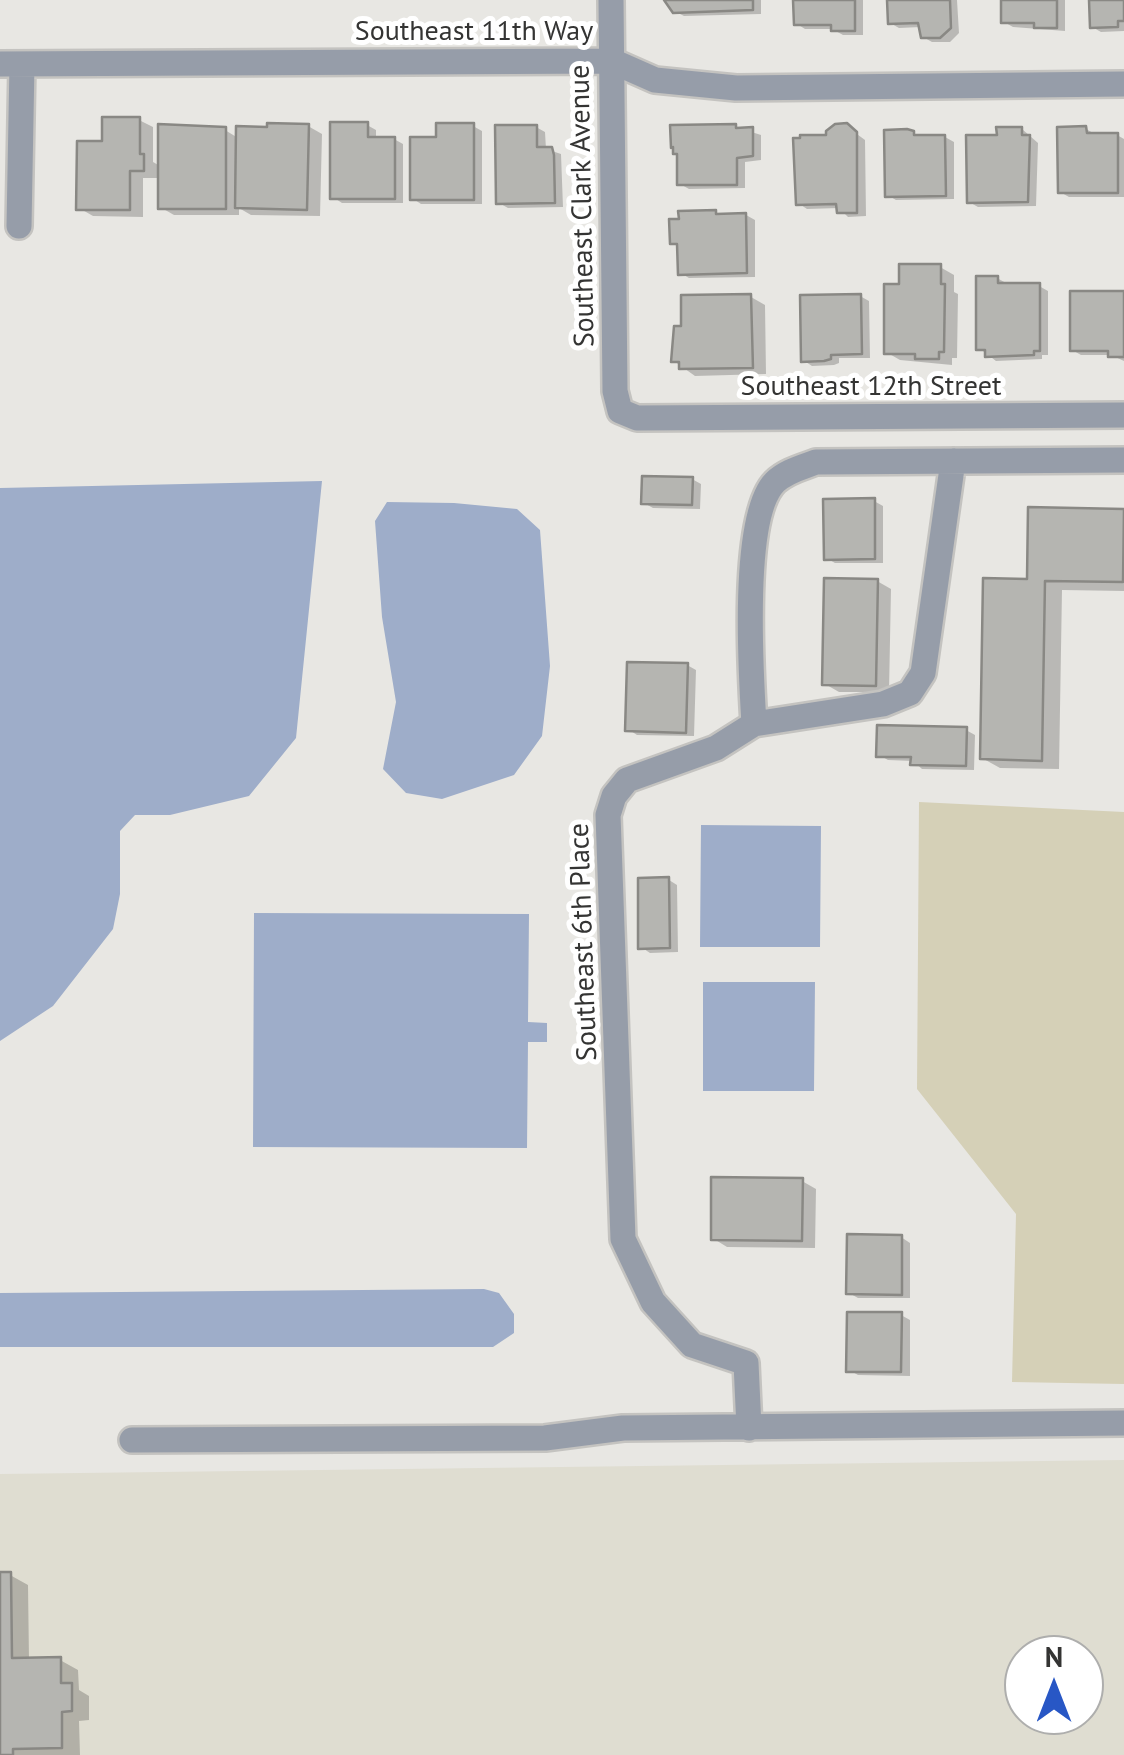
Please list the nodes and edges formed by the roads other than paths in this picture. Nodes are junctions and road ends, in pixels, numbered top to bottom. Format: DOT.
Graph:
graph roads {
  1 [pos="611,0"];
  2 [pos="612,61"];
  3 [pos="11,64"];
  4 [pos="1124,84"];
  5 [pos="20,226"];
  6 [pos="620,411"];
  7 [pos="1124,415"];
  8 [pos="1124,460"];
  9 [pos="953,461"];
  10 [pos="754,724"];
  11 [pos="1124,1422"];
  12 [pos="749,1428"];
  13 [pos="132,1440"];
  1 -- 2 [label="street, Southeast Clark Avenue"];
  2 -- 3 [label="street, Southeast 11th Way"];
  2 -- 4 [label="street, Southeast 11th Way"];
  2 -- 6 [label="street, Southeast Clark Avenue"];
  3 -- 5 [label="street"];
  6 -- 7 [label="street, Southeast 12th Street"];
  8 -- 9 [label="street"];
  9 -- 10 [label="street"];
  9 -- 10 [label="street"];
  10 -- 12 [label="street, Southeast 6th Place"];
  11 -- 12 [label="street"];
  12 -- 13 [label="street"];
}
